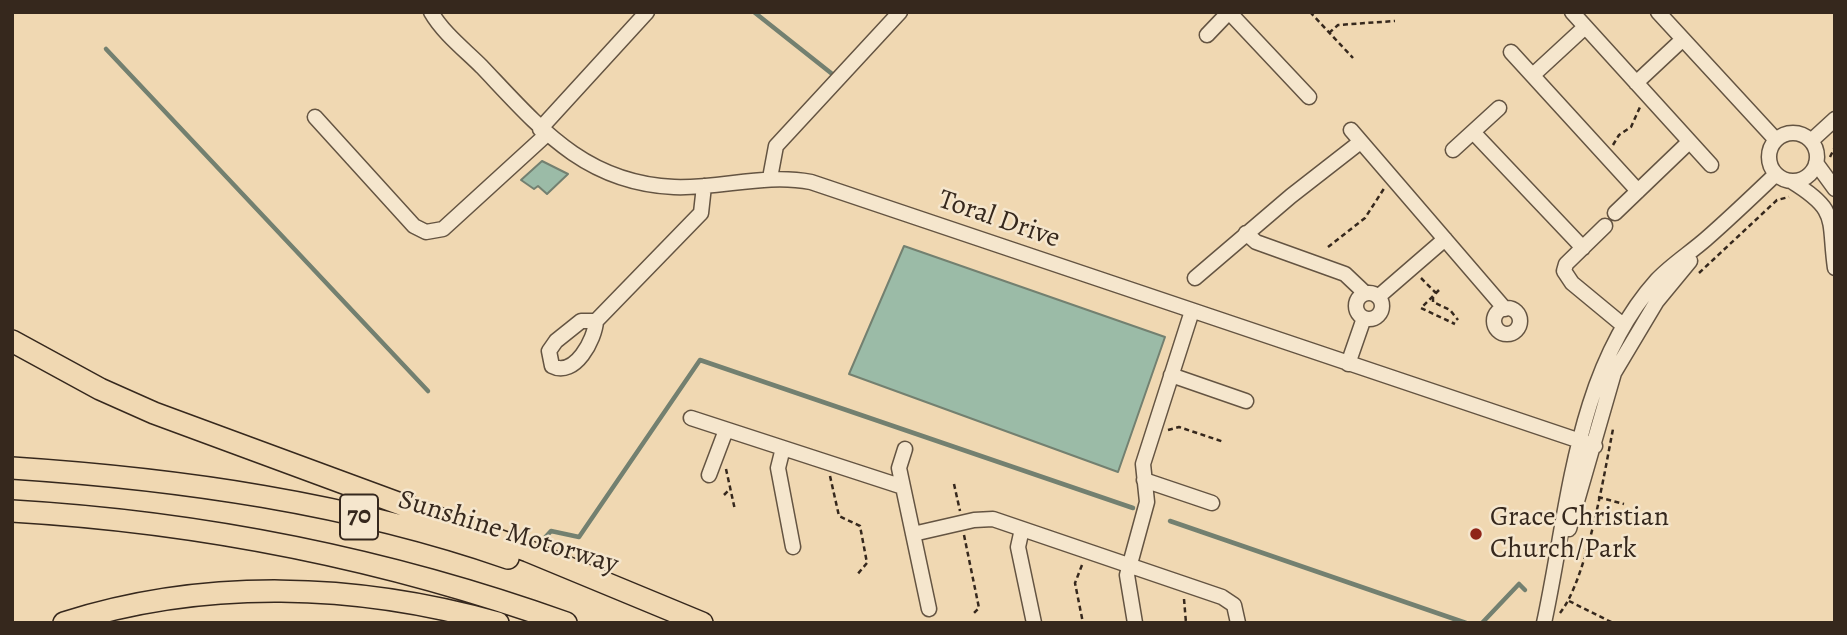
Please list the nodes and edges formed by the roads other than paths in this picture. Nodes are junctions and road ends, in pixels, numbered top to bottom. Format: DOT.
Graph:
graph roads {
  1 [pos="431,12"];
  2 [pos="646,12"];
  3 [pos="900,12"];
  4 [pos="1229,12"];
  5 [pos="1572,12"];
  6 [pos="1658,12"];
  7 [pos="1585,27"];
  8 [pos="1207,35"];
  9 [pos="1683,39"];
  10 [pos="1511,52"];
  11 [pos="1533,75"];
  12 [pos="1636,83"];
  13 [pos="1309,97"];
  14 [pos="1499,108"];
  15 [pos="315,117"];
  16 [pos="1835,119"];
  17 [pos="1351,130"];
  18 [pos="544,132"];
  19 [pos="1473,132"];
  20 [pos="1776,139"];
  21 [pos="1811,141"];
  22 [pos="1689,142"];
  23 [pos="1359,143"];
  24 [pos="1453,150"];
  25 [pos="1816,163"];
  26 [pos="1711,165"];
  27 [pos="1776,174"];
  28 [pos="770,178"];
  29 [pos="1791,181"];
  30 [pos="1832,184"];
  31 [pos="704,186"];
  32 [pos="1638,191"];
  33 [pos="1615,213"];
  34 [pos="1605,226"];
  35 [pos="1246,233"];
  36 [pos="1707,238"];
  37 [pos="1444,239"];
  38 [pos="1583,248"];
  39 [pos="1835,268"];
  40 [pos="1195,278"];
  41 [pos="1372,295"];
  42 [pos="1505,309"];
  43 [pos="1192,311"];
  44 [pos="1364,318"];
  45 [pos="596,321"];
  46 [pos="1623,326"];
  47 [pos="12,341"];
  48 [pos="1348,364"];
  49 [pos="1171,375"];
  50 [pos="1246,401"];
  51 [pos="691,418"];
  52 [pos="726,429"];
  53 [pos="1588,444"];
  54 [pos="783,448"];
  55 [pos="905,449"];
  56 [pos="12,468"];
  57 [pos="709,475"];
  58 [pos="1144,480"];
  59 [pos="903,487"];
  60 [pos="1212,503"];
  61 [pos="12,511"];
  62 [pos="1021,529"];
  63 [pos="913,534"];
  64 [pos="793,547"];
  65 [pos="1127,566"];
  66 [pos="929,609"];
  67 [pos="64,623"];
  68 [pos="498,623"];
  69 [pos="566,623"];
  70 [pos="693,623"];
  71 [pos="702,623"];
  72 [pos="1034,623"];
  73 [pos="1135,623"];
  74 [pos="1238,623"];
  75 [pos="1544,623"];
  1 -- 18 [label="street, Toral Drive"];
  2 -- 18 [label="street"];
  3 -- 28 [label="street"];
  4 -- 8 [label="street"];
  4 -- 13 [label="street"];
  5 -- 7 [label="street"];
  6 -- 9 [label="street"];
  7 -- 11 [label="street"];
  7 -- 12 [label="street"];
  9 -- 12 [label="street"];
  9 -- 20 [label="street"];
  10 -- 11 [label="street"];
  11 -- 32 [label="street"];
  12 -- 22 [label="street"];
  14 -- 19 [label="street"];
  15 -- 18 [label="street"];
  16 -- 21 [label="street"];
  17 -- 23 [label="street"];
  18 -- 31 [label="street, Toral Drive"];
  19 -- 24 [label="street"];
  19 -- 38 [label="street"];
  20 -- 21 [label="street"];
  20 -- 27 [label="street"];
  21 -- 25 [label="street"];
  22 -- 26 [label="street"];
  22 -- 32 [label="street"];
  23 -- 35 [label="street"];
  23 -- 37 [label="street"];
  25 -- 29 [label="street"];
  25 -- 30 [label="street"];
  27 -- 29 [label="street"];
  27 -- 36 [label="street"];
  28 -- 31 [label="street, Toral Drive"];
  28 -- 43 [label="street, Toral Drive"];
  29 -- 39 [label="street"];
  31 -- 45 [label="street"];
  32 -- 33 [label="street"];
  34 -- 38 [label="street"];
  35 -- 40 [label="street"];
  35 -- 41 [label="street"];
  36 -- 46 [label="street"];
  36 -- 53 [label="street"];
  37 -- 41 [label="street"];
  37 -- 42 [label="street"];
  38 -- 46 [label="street"];
  41 -- 44 [label="street"];
  41 -- 44 [label="street"];
  43 -- 48 [label="street, Toral Drive"];
  43 -- 49 [label="street"];
  44 -- 48 [label="street"];
  46 -- 53 [label="street"];
  47 -- 71 [label="highway"];
  48 -- 53 [label="street, Toral Drive"];
  49 -- 50 [label="street"];
  49 -- 58 [label="street"];
  51 -- 52 [label="street"];
  52 -- 54 [label="street"];
  52 -- 57 [label="street"];
  53 -- 75 [label="street"];
  54 -- 59 [label="street"];
  54 -- 64 [label="street"];
  55 -- 59 [label="street"];
  56 -- 70 [label="highway, Sunshine Motorway / 70"];
  58 -- 60 [label="street"];
  58 -- 65 [label="street"];
  59 -- 63 [label="street"];
  61 -- 69 [label="highway, 70"];
  62 -- 63 [label="street"];
  62 -- 65 [label="street"];
  62 -- 72 [label="street"];
  63 -- 66 [label="street"];
  65 -- 73 [label="street"];
  65 -- 74 [label="street"];
  67 -- 68 [label="highway"];
}
